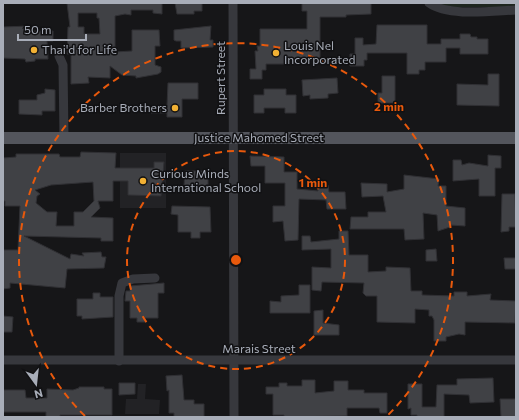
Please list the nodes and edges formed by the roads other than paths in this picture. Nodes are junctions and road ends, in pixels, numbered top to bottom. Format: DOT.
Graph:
graph roads {
  1 [pos="233,3"];
  2 [pos="429,3"];
  3 [pos="516,10"];
  4 [pos="59,56"];
  5 [pos="3,138"];
  6 [pos="64,138"];
  7 [pos="234,138"];
  8 [pos="516,138"];
  9 [pos="156,278"];
  10 [pos="3,360"];
  11 [pos="119,360"];
  12 [pos="516,360"];
  13 [pos="234,361"];
  14 [pos="234,417"];
  1 -- 7 [label="street, Rupert Street"];
  2 -- 3 [label="street"];
  4 -- 6 [label="street"];
  5 -- 6 [label="main road, Justice Mahomed Street"];
  6 -- 7 [label="main road, Justice Mahomed Street"];
  7 -- 8 [label="main road, Justice Mahomed Street"];
  7 -- 13 [label="street, Rupert Street"];
  9 -- 11 [label="street"];
  10 -- 11 [label="street, Marais Street"];
  11 -- 13 [label="street, Marais Street"];
  12 -- 13 [label="street, Marais Street"];
  13 -- 14 [label="street, Rupert Street"];
}
